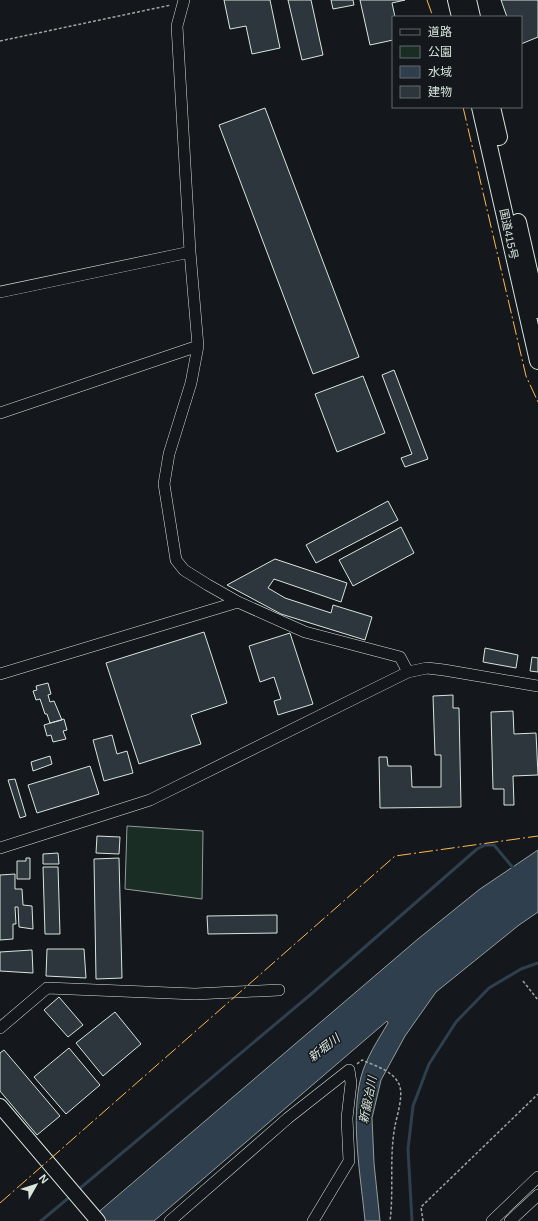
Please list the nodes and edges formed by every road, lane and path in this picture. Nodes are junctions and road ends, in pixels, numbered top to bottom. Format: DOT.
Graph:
graph roads {
  1 [pos="456,0"];
  2 [pos="468,0"];
  3 [pos="183,1"];
  4 [pos="460,16"];
  5 [pos="472,16"];
  6 [pos="0,41"];
  7 [pos="480,108"];
  8 [pos="492,108"];
  9 [pos="190,252"];
  10 [pos="0,292"];
  11 [pos="538,310"];
  12 [pos="535,340"];
  13 [pos="198,346"];
  14 [pos="538,361"];
  15 [pos="0,413"];
  16 [pos="238,602"];
  17 [pos="408,672"];
  18 [pos="0,674"];
  19 [pos="538,686"];
  20 [pos="0,848"];
  21 [pos="523,981"];
  22 [pos="280,990"];
  23 [pos="538,1000"];
  24 [pos="0,1028"];
  25 [pos="349,1070"];
  26 [pos="538,1094"];
  27 [pos="0,1106"];
  28 [pos="538,1177"];
  29 [pos="538,1195"];
  30 [pos="98,1221"];
  31 [pos="170,1221"];
  32 [pos="313,1221"];
  33 [pos="390,1221"];
  34 [pos="423,1221"];
  35 [pos="492,1221"];
  36 [pos="510,1221"];
  1 -- 4 [label="highway"];
  2 -- 5 [label="highway"];
  3 -- 6 [label="path"];
  3 -- 9 [label="street"];
  7 -- 12 [label="highway, 国道415号"];
  8 -- 11 [label="highway, 国道415号"];
  9 -- 10 [label="street"];
  9 -- 13 [label="street"];
  12 -- 14 [label="highway, 国道415号"];
  13 -- 15 [label="street"];
  13 -- 16 [label="street"];
  16 -- 17 [label="street"];
  16 -- 18 [label="street"];
  17 -- 19 [label="street"];
  17 -- 20 [label="street"];
  21 -- 23 [label="path"];
  22 -- 24 [label="street"];
  25 -- 31 [label="street"];
  25 -- 32 [label="street"];
  25 -- 33 [label="path"];
  26 -- 34 [label="path"];
  27 -- 30 [label="main road"];
  28 -- 35 [label="street"];
  29 -- 36 [label="street"];
}
